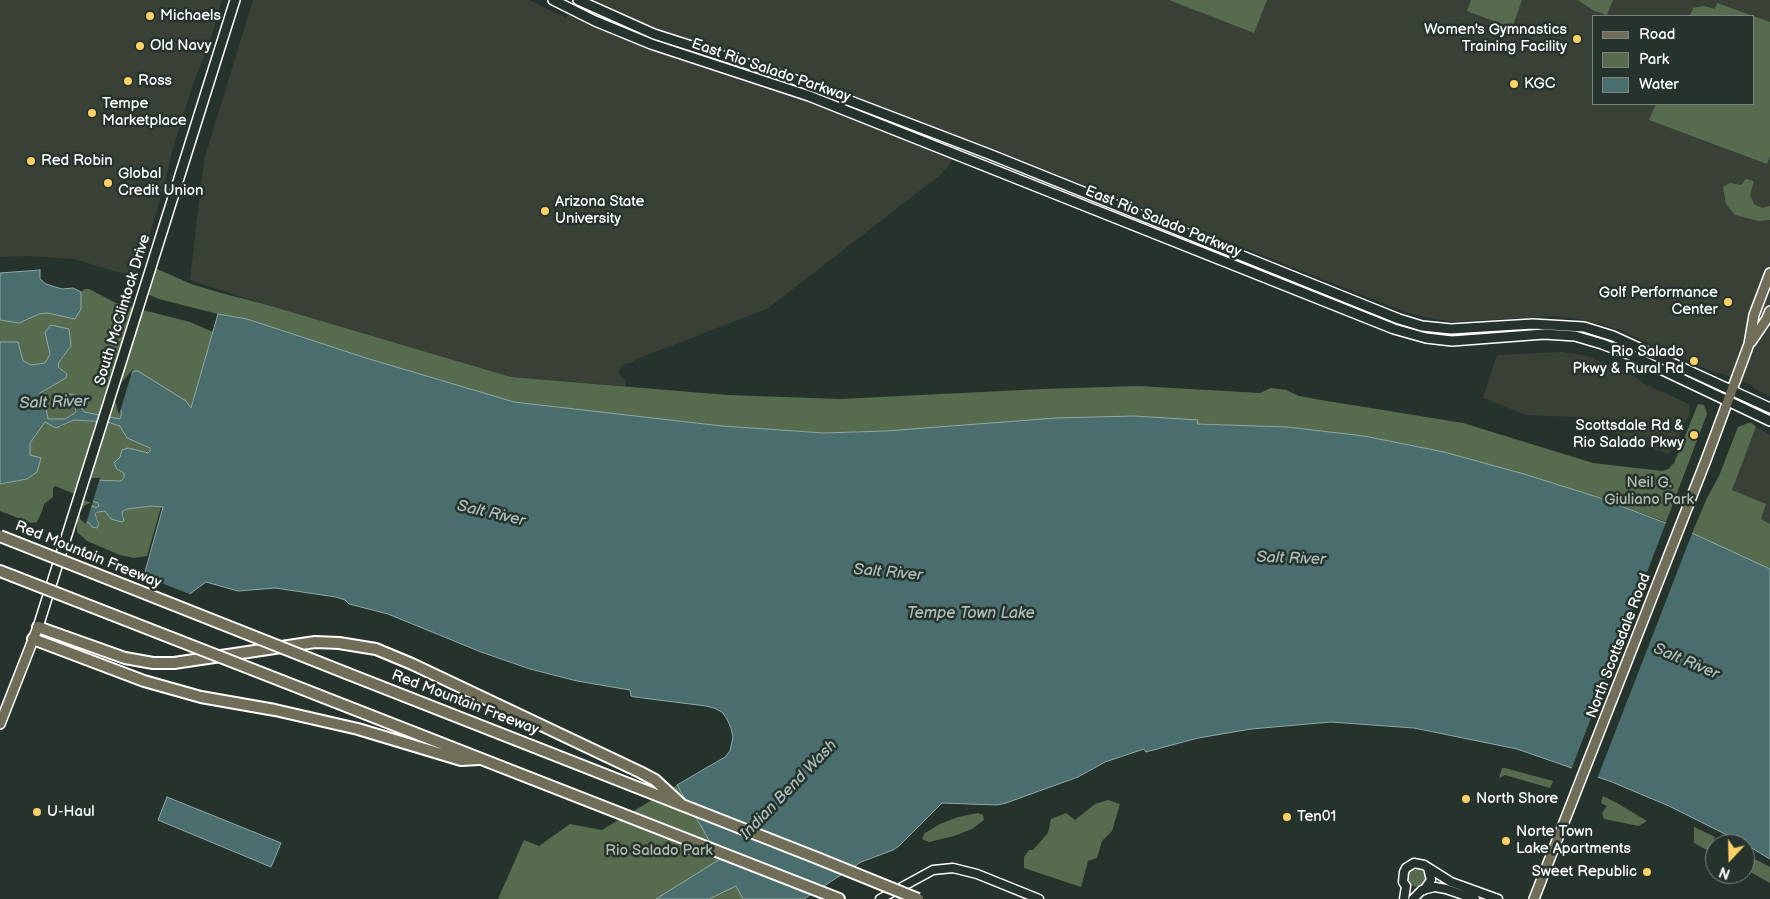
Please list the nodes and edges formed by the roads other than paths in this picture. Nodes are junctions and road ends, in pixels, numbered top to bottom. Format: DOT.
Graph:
graph roads {
  1 [pos="235,0"];
  2 [pos="553,0"];
  3 [pos="578,0"];
  4 [pos="1770,273"];
  5 [pos="1770,311"];
  6 [pos="1749,344"];
  7 [pos="1731,390"];
  8 [pos="1727,402"];
  9 [pos="1770,408"];
  10 [pos="1770,421"];
  11 [pos="0,536"];
  12 [pos="0,571"];
  13 [pos="38,627"];
  14 [pos="33,640"];
  15 [pos="0,724"];
  16 [pos="484,759"];
  17 [pos="682,805"];
  18 [pos="1428,868"];
  19 [pos="1406,886"];
  20 [pos="1424,890"];
  21 [pos="839,899"];
  22 [pos="880,899"];
  23 [pos="918,899"];
  24 [pos="1039,899"];
  25 [pos="1404,899"];
  26 [pos="1414,899"];
  27 [pos="1475,899"];
  28 [pos="1498,899"];
  29 [pos="1534,899"];
  1 -- 13 [label="main road, South McClintock Drive, bridge"];
  2 -- 8 [label="main road, East Rio Salado Parkway"];
  3 -- 7 [label="main road, East Rio Salado Parkway"];
  4 -- 6 [label="main road"];
  5 -- 6 [label="main road"];
  6 -- 7 [label="main road, North Scottsdale Road"];
  7 -- 8 [label="main road, North Scottsdale Road"];
  7 -- 9 [label="main road, East Rio Salado Parkway"];
  8 -- 10 [label="main road, East Rio Salado Parkway"];
  8 -- 29 [label="main road, North Scottsdale Road"];
  11 -- 17 [label="highway, Red Mountain Freeway, bridge"];
  12 -- 16 [label="highway, bridge"];
  13 -- 14 [label="main road"];
  13 -- 17 [label="highway"];
  14 -- 15 [label="main road"];
  14 -- 16 [label="highway"];
  16 -- 21 [label="highway"];
  17 -- 23 [label="highway, Red Mountain Freeway, bridge"];
  18 -- 19 [label="street"];
  18 -- 20 [label="street"];
  18 -- 28 [label="street"];
  19 -- 20 [label="street"];
  19 -- 25 [label="street"];
  20 -- 26 [label="street"];
  20 -- 27 [label="street"];
  22 -- 24 [label="street"];
}
